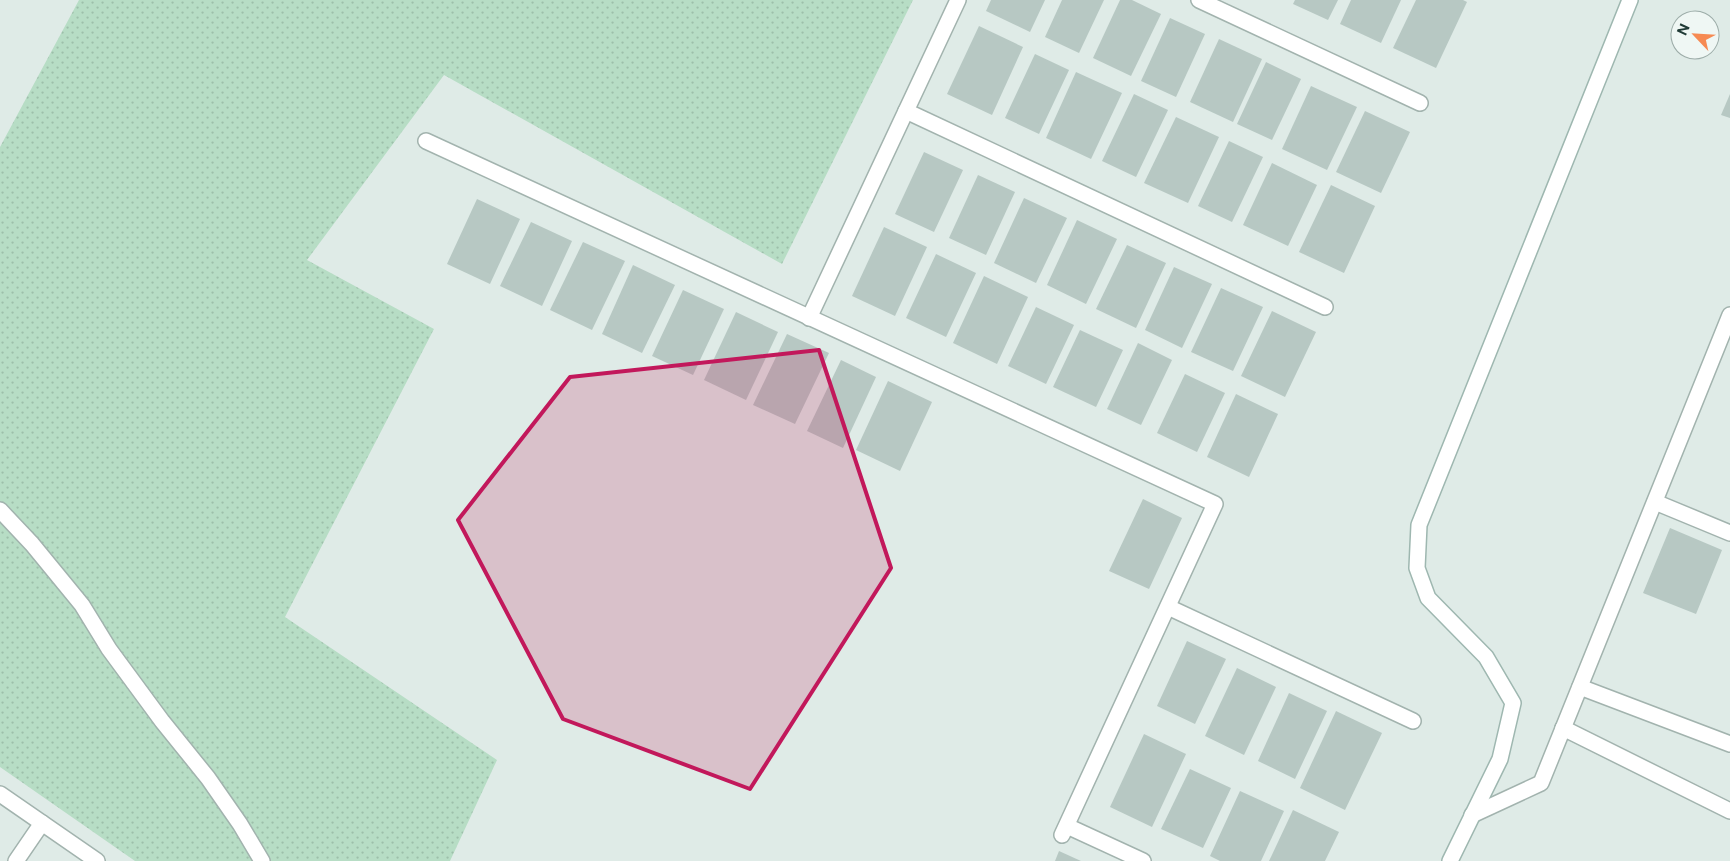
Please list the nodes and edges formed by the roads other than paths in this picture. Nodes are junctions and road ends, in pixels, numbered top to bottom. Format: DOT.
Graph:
graph roads {
  1 [pos="958,0"];
  2 [pos="1199,0"];
  3 [pos="1630,0"];
  4 [pos="1420,103"];
  5 [pos="906,111"];
  6 [pos="426,141"];
  7 [pos="1325,307"];
  8 [pos="1730,317"];
  9 [pos="810,318"];
  10 [pos="1654,502"];
  11 [pos="0,510"];
  12 [pos="1730,533"];
  13 [pos="1168,606"];
  14 [pos="1580,687"];
  15 [pos="1413,721"];
  16 [pos="1563,728"];
  17 [pos="1730,744"];
  18 [pos="0,794"];
  19 [pos="1730,811"];
  20 [pos="1472,816"];
  21 [pos="42,823"];
  22 [pos="16,861"];
  23 [pos="97,861"];
  24 [pos="262,861"];
  25 [pos="1142,861"];
  26 [pos="1450,861"];
  1 -- 5 [label="street"];
  2 -- 4 [label="street"];
  3 -- 20 [label="street"];
  5 -- 7 [label="street"];
  5 -- 9 [label="street"];
  6 -- 9 [label="street"];
  8 -- 10 [label="street"];
  9 -- 13 [label="street"];
  10 -- 12 [label="street"];
  10 -- 14 [label="street"];
  11 -- 24 [label="street"];
  13 -- 15 [label="street"];
  13 -- 25 [label="street"];
  14 -- 16 [label="street"];
  14 -- 17 [label="street"];
  16 -- 19 [label="street"];
  16 -- 20 [label="street"];
  18 -- 21 [label="street"];
  20 -- 26 [label="street"];
  21 -- 22 [label="street"];
  21 -- 23 [label="street"];
}
